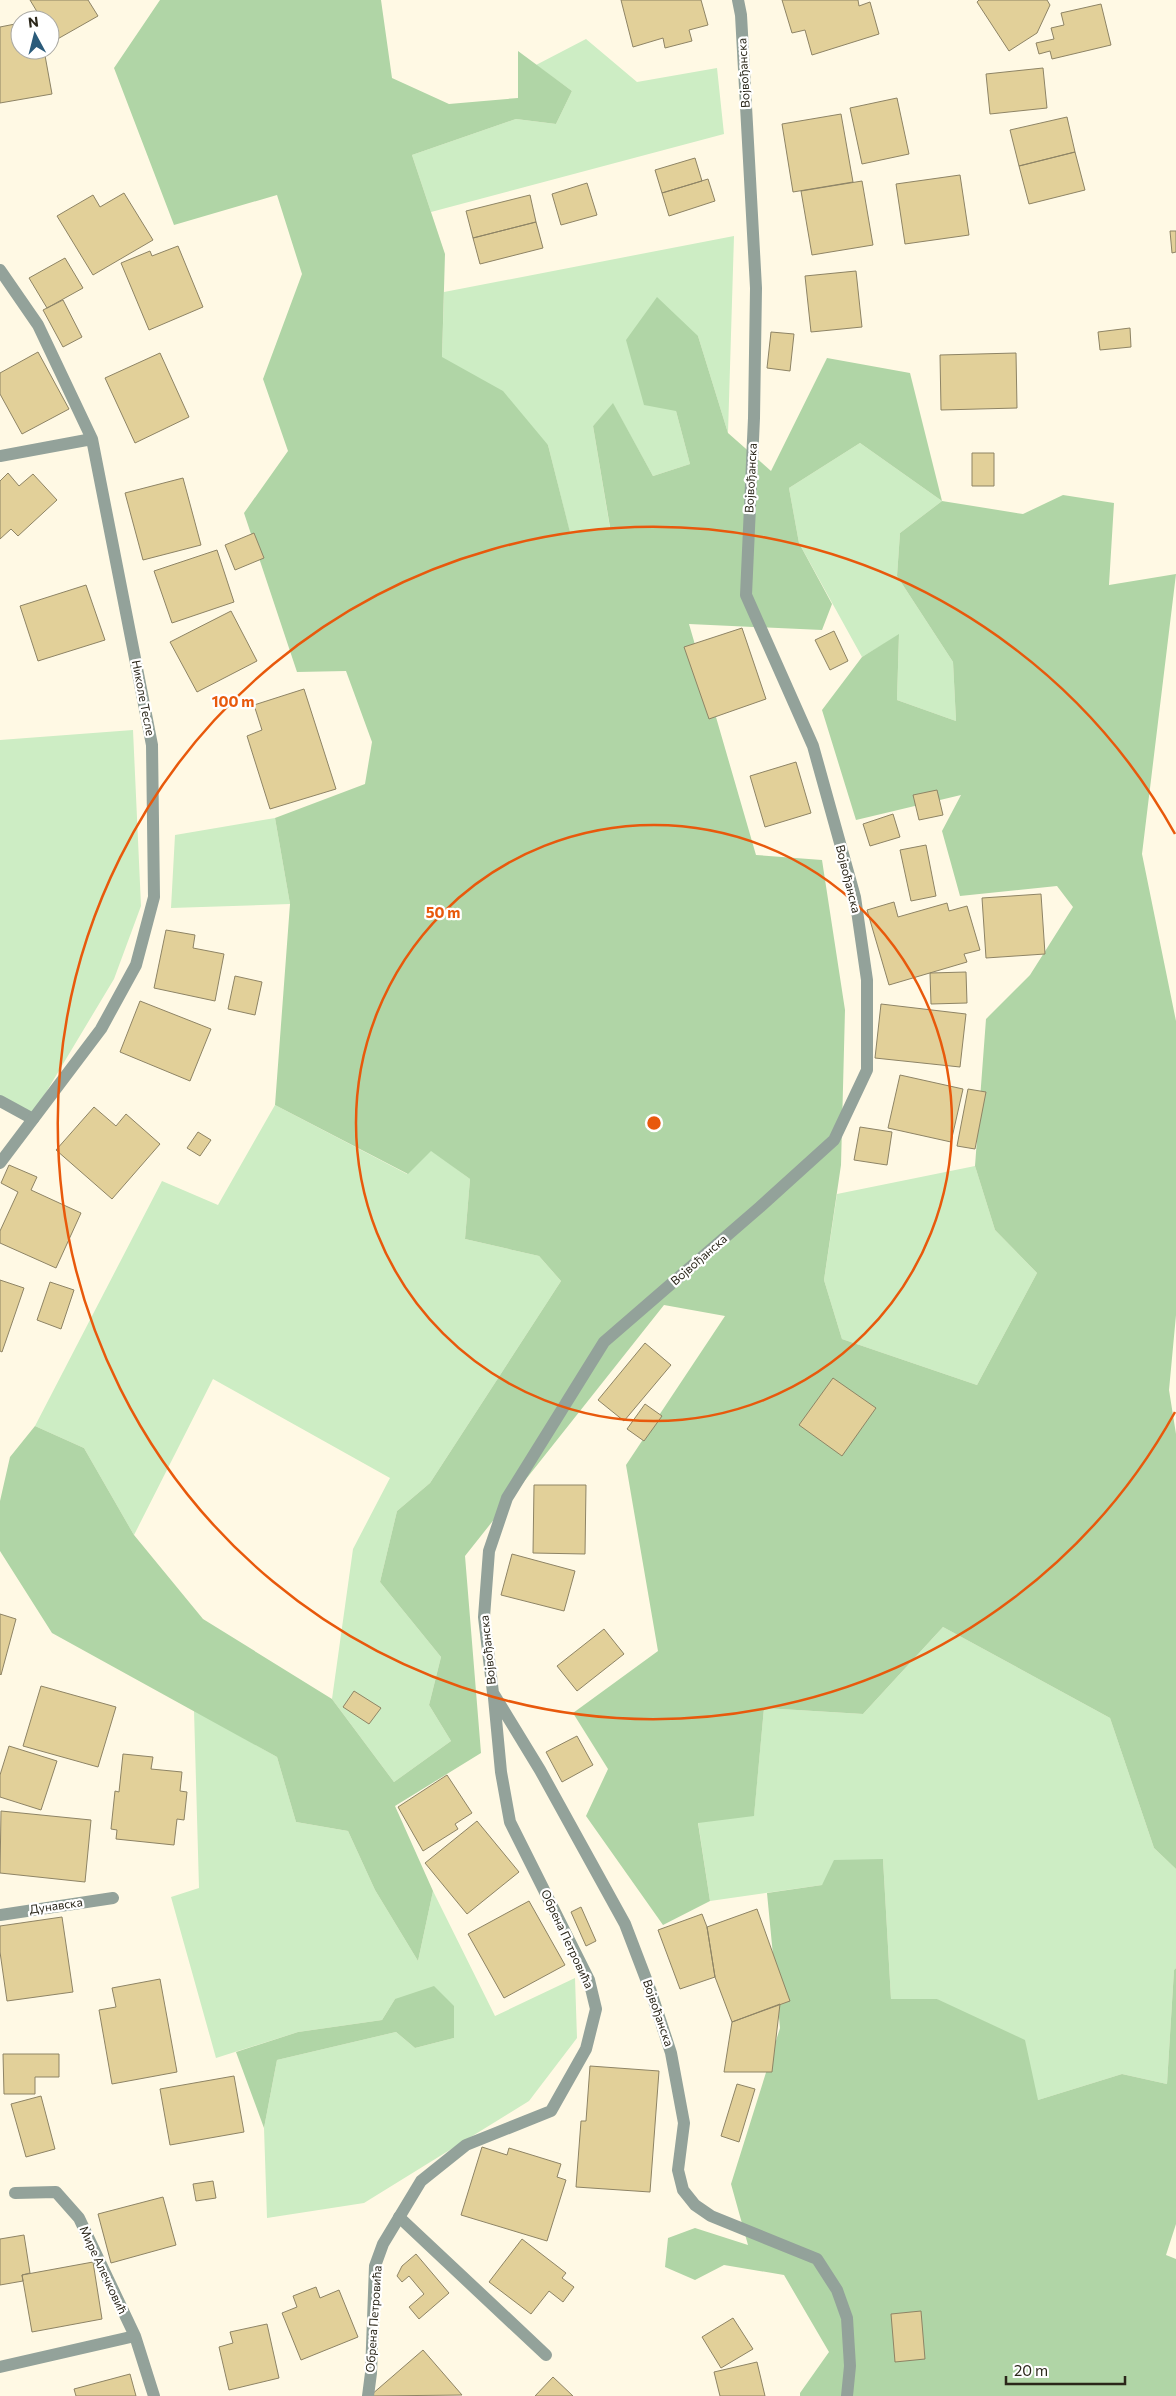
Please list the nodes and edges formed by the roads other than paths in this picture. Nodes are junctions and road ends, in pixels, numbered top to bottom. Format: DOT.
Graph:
graph roads {
  1 [pos="738,0"];
  2 [pos="0,270"];
  3 [pos="92,438"];
  4 [pos="0,456"];
  5 [pos="0,1101"];
  6 [pos="33,1119"];
  7 [pos="0,1163"];
  8 [pos="493,1693"];
  9 [pos="112,1898"];
  10 [pos="0,1915"];
  11 [pos="15,2193"];
  12 [pos="399,2217"];
  13 [pos="135,2336"];
  14 [pos="546,2355"];
  15 [pos="0,2366"];
  16 [pos="154,2396"];
  17 [pos="368,2396"];
  18 [pos="847,2396"];
  1 -- 8 [label="street, Војвођанска"];
  2 -- 3 [label="street, Николе Тесле"];
  3 -- 4 [label="street"];
  3 -- 6 [label="street, Николе Тесле"];
  5 -- 6 [label="street"];
  6 -- 7 [label="street, Николе Тесле"];
  8 -- 12 [label="street, Обрена Петровића"];
  8 -- 18 [label="street, Војвођанска"];
  9 -- 10 [label="street, Дунавска"];
  11 -- 13 [label="street, Мире Алечковић"];
  12 -- 14 [label="street"];
  12 -- 17 [label="street, Обрена Петровића"];
  13 -- 15 [label="street"];
  13 -- 16 [label="street, Мире Алечковић"];
}
